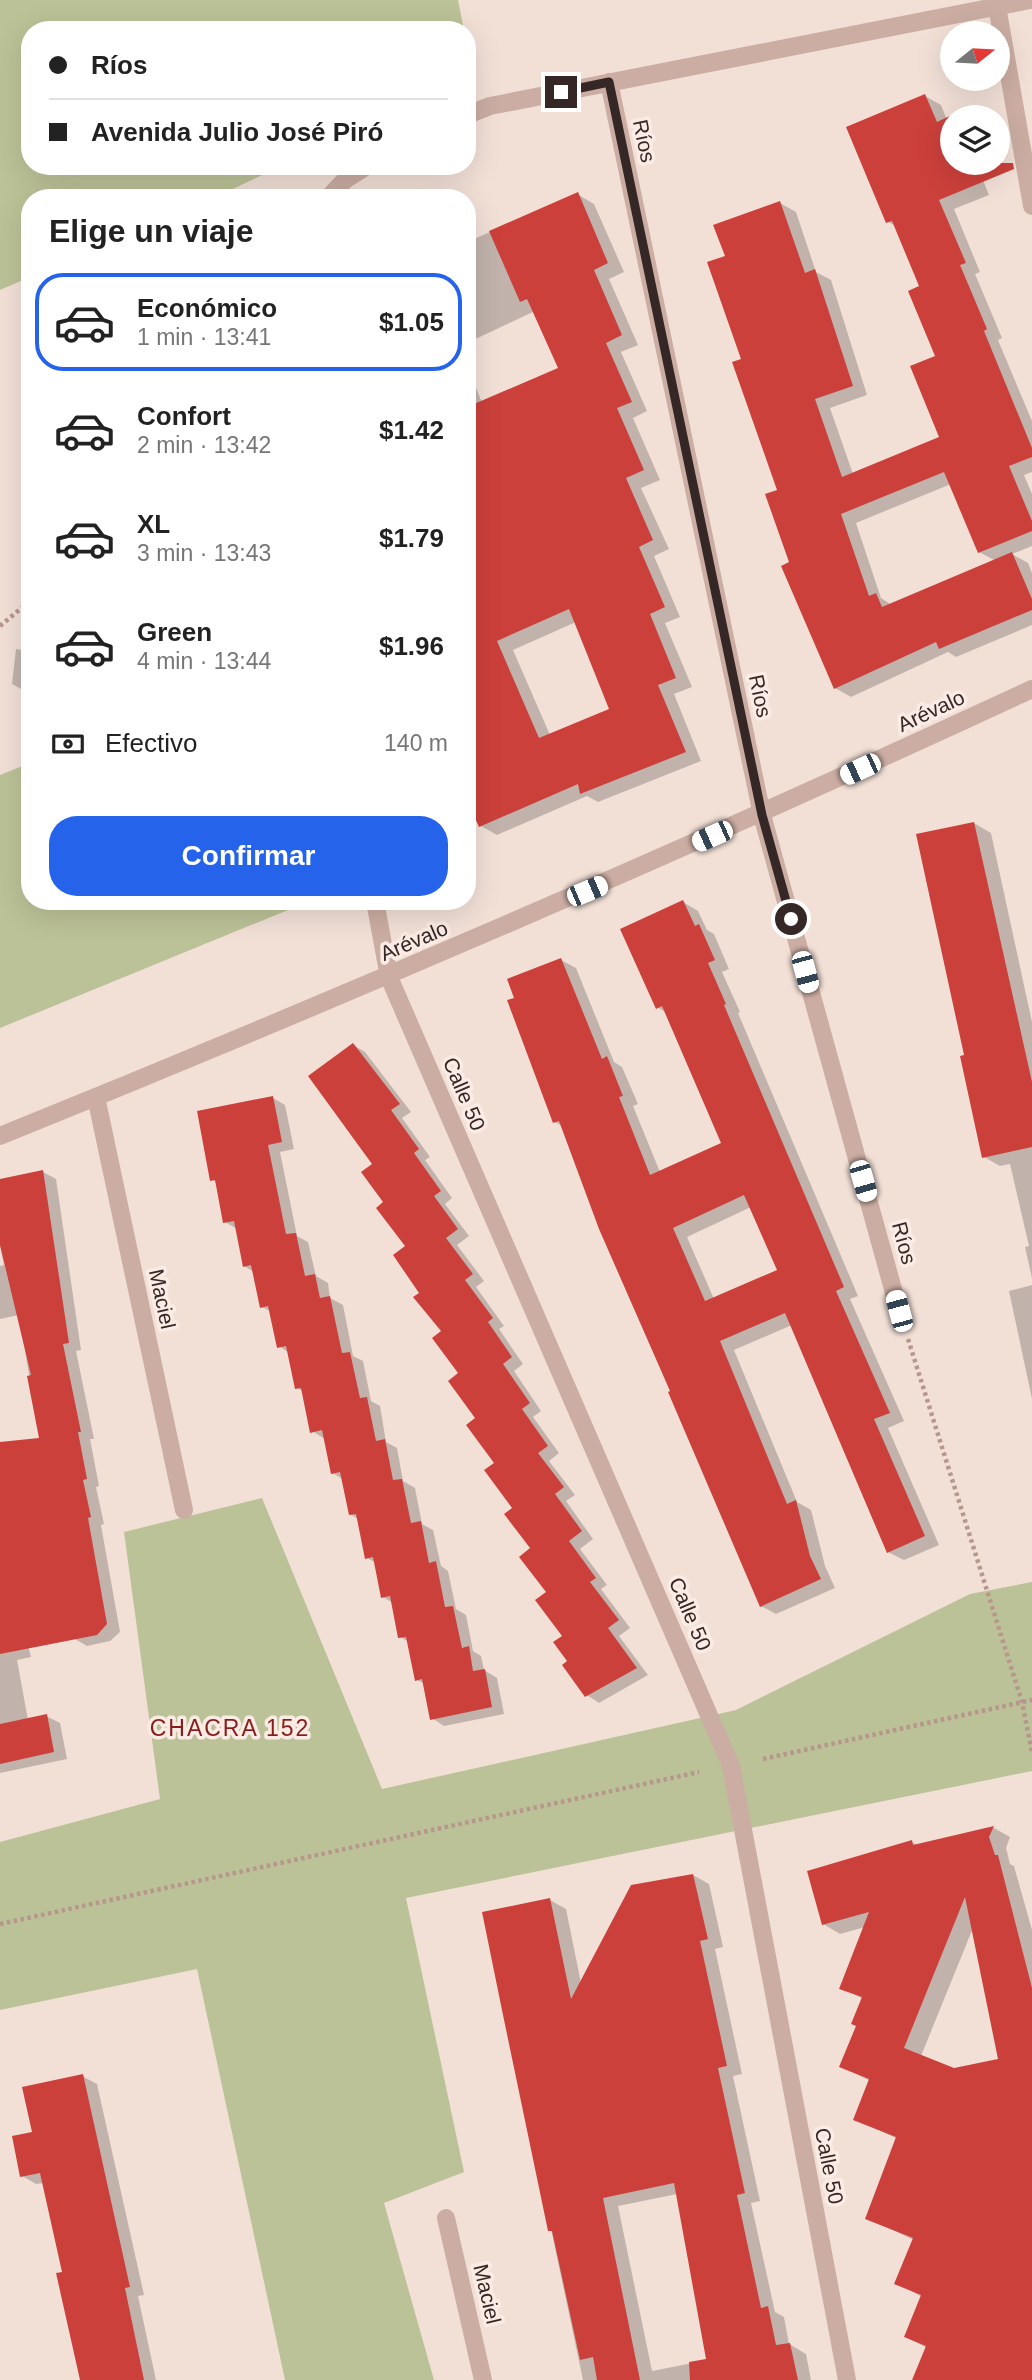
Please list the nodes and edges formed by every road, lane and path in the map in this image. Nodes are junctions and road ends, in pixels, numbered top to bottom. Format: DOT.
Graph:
graph roads {
  1 [pos="1030,0"];
  2 [pos="998,6"];
  3 [pos="609,82"];
  4 [pos="476,112"];
  5 [pos="353,175"];
  6 [pos="336,189"];
  7 [pos="1032,206"];
  8 [pos="21,608"];
  9 [pos="0,626"];
  10 [pos="1032,689"];
  11 [pos="762,815"];
  12 [pos="376,910"];
  13 [pos="389,978"];
  14 [pos="96,1097"];
  15 [pos="0,1136"];
  16 [pos="899,1311"];
  17 [pos="184,1510"];
  18 [pos="1032,1700"];
  19 [pos="1023,1702"];
  20 [pos="1032,1752"];
  21 [pos="731,1766"];
  22 [pos="0,1924"];
  23 [pos="446,2218"];
  24 [pos="483,2380"];
  25 [pos="847,2380"];
  1 -- 2 [label="street"];
  2 -- 3 [label="street"];
  2 -- 7 [label="street"];
  3 -- 4 [label="street"];
  3 -- 11 [label="street, Ríos"];
  5 -- 6 [label="street"];
  8 -- 9 [label="path"];
  10 -- 11 [label="street, Arévalo"];
  11 -- 13 [label="street, Arévalo"];
  11 -- 16 [label="street, Ríos"];
  12 -- 13 [label="street, Calle 50"];
  13 -- 14 [label="street, Arévalo"];
  13 -- 21 [label="street, Calle 50"];
  14 -- 15 [label="street, Arévalo"];
  14 -- 17 [label="street, Maciel"];
  16 -- 19 [label="path"];
  18 -- 19 [label="path"];
  19 -- 20 [label="path"];
  19 -- 21 [label="path"];
  21 -- 22 [label="path"];
  21 -- 25 [label="street, Calle 50"];
  23 -- 24 [label="street, Maciel"];
}
